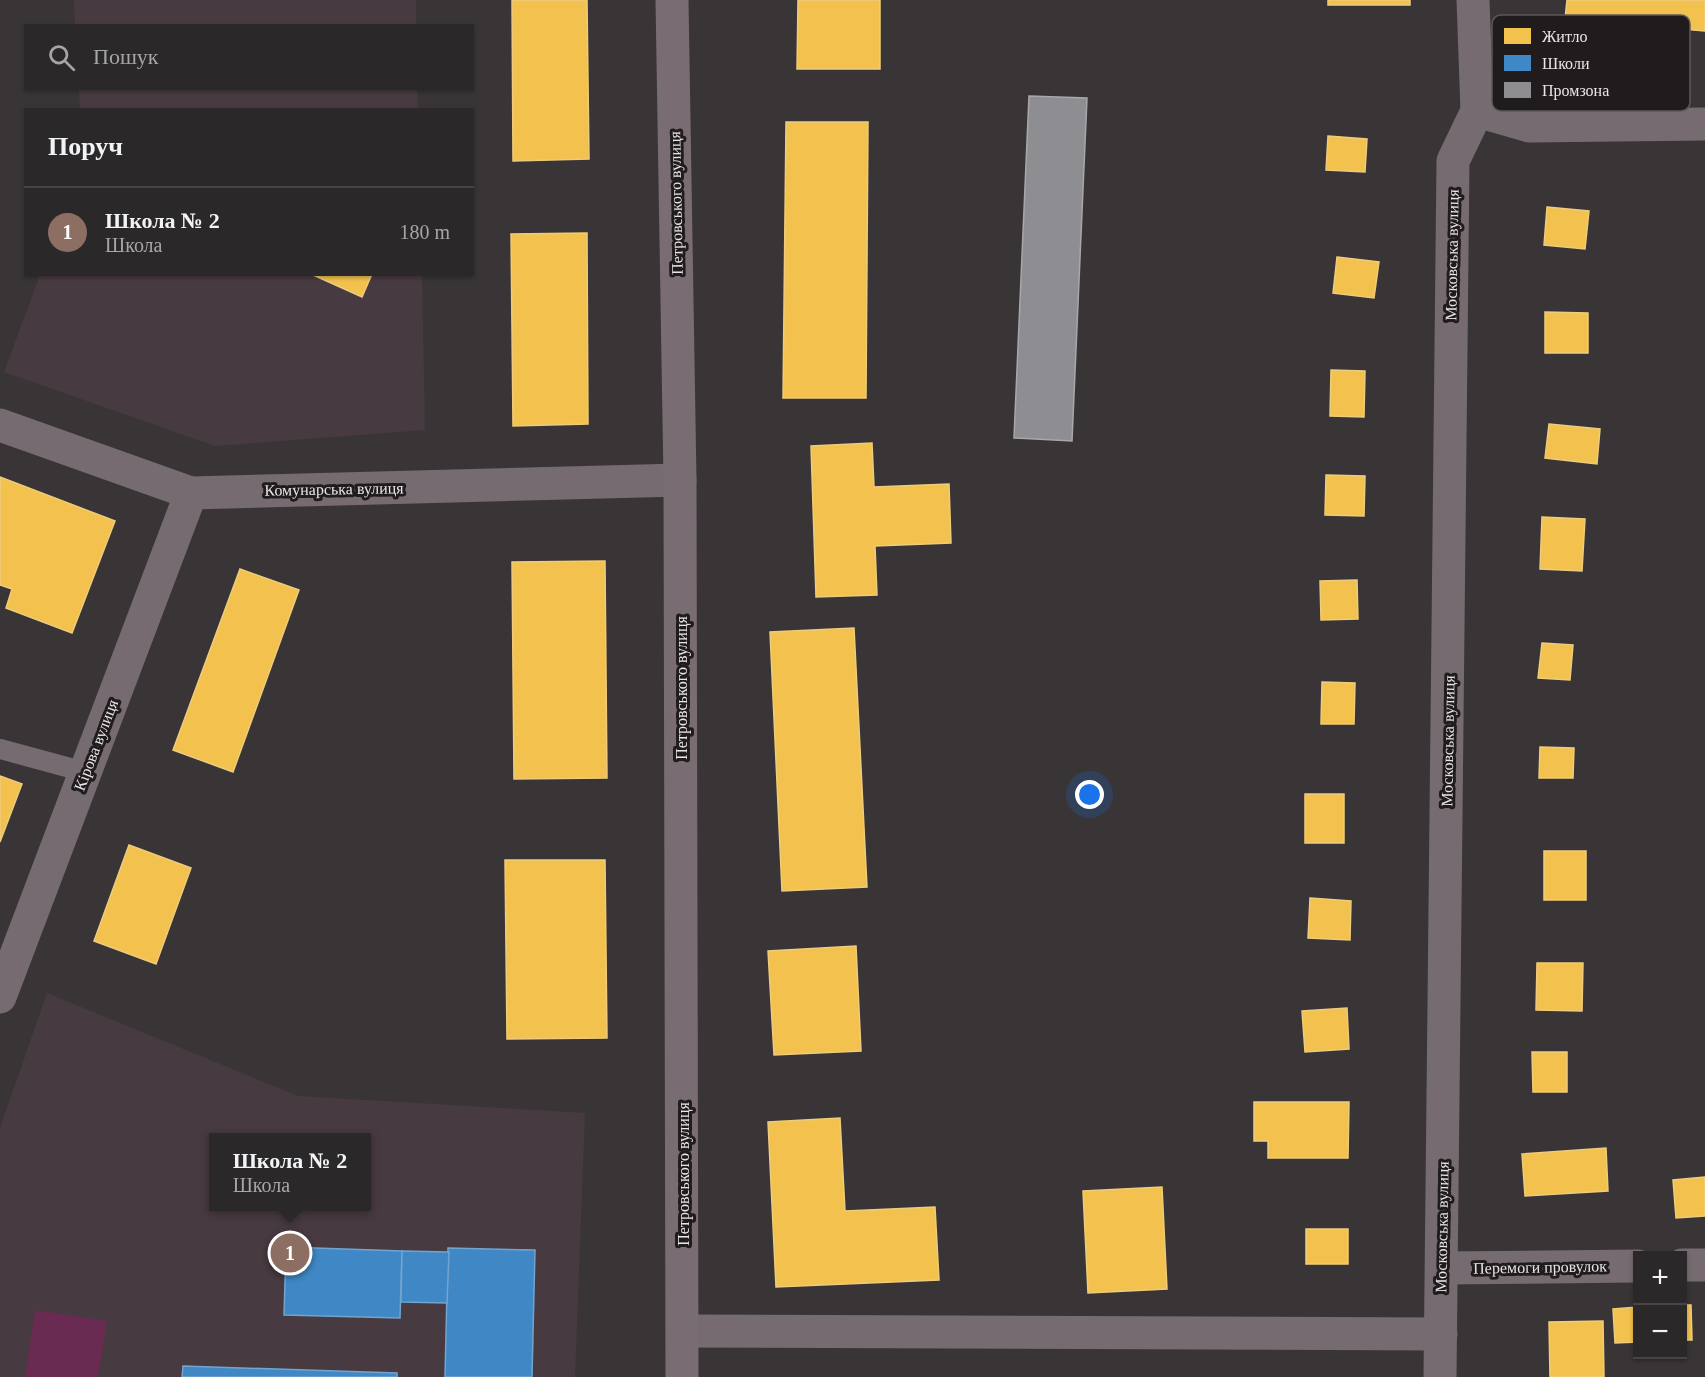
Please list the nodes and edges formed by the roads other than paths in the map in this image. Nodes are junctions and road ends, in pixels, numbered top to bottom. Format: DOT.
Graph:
graph roads {
  1 [pos="672,0"];
  2 [pos="1473,0"];
  3 [pos="1477,111"];
  4 [pos="1705,124"];
  5 [pos="0,425"];
  6 [pos="680,480"];
  7 [pos="192,493"];
  8 [pos="0,749"];
  9 [pos="85,772"];
  10 [pos="0,997"];
  11 [pos="1687,1265"];
  12 [pos="1705,1265"];
  13 [pos="1633,1266"];
  14 [pos="1442,1268"];
  15 [pos="683,1331"];
  16 [pos="1441,1334"];
  17 [pos="682,1377"];
  18 [pos="1440,1377"];
  1 -- 6 [label="main road, Петровського вулиця"];
  2 -- 3 [label="street"];
  3 -- 4 [label="street"];
  3 -- 14 [label="street, Московська вулиця"];
  5 -- 7 [label="street, Комунарська вулиця"];
  6 -- 7 [label="street, Комунарська вулиця"];
  6 -- 15 [label="main road, Петровського вулиця"];
  7 -- 9 [label="street, Кірова вулиця"];
  8 -- 9 [label="lane"];
  9 -- 10 [label="street, Кірова вулиця"];
  11 -- 12 [label="street"];
  13 -- 14 [label="street, Перемоги провулок"];
  14 -- 16 [label="street, Московська вулиця"];
  15 -- 16 [label="street"];
  15 -- 17 [label="main road, Петровського вулиця"];
  16 -- 18 [label="street, Московська вулиця"];
}
